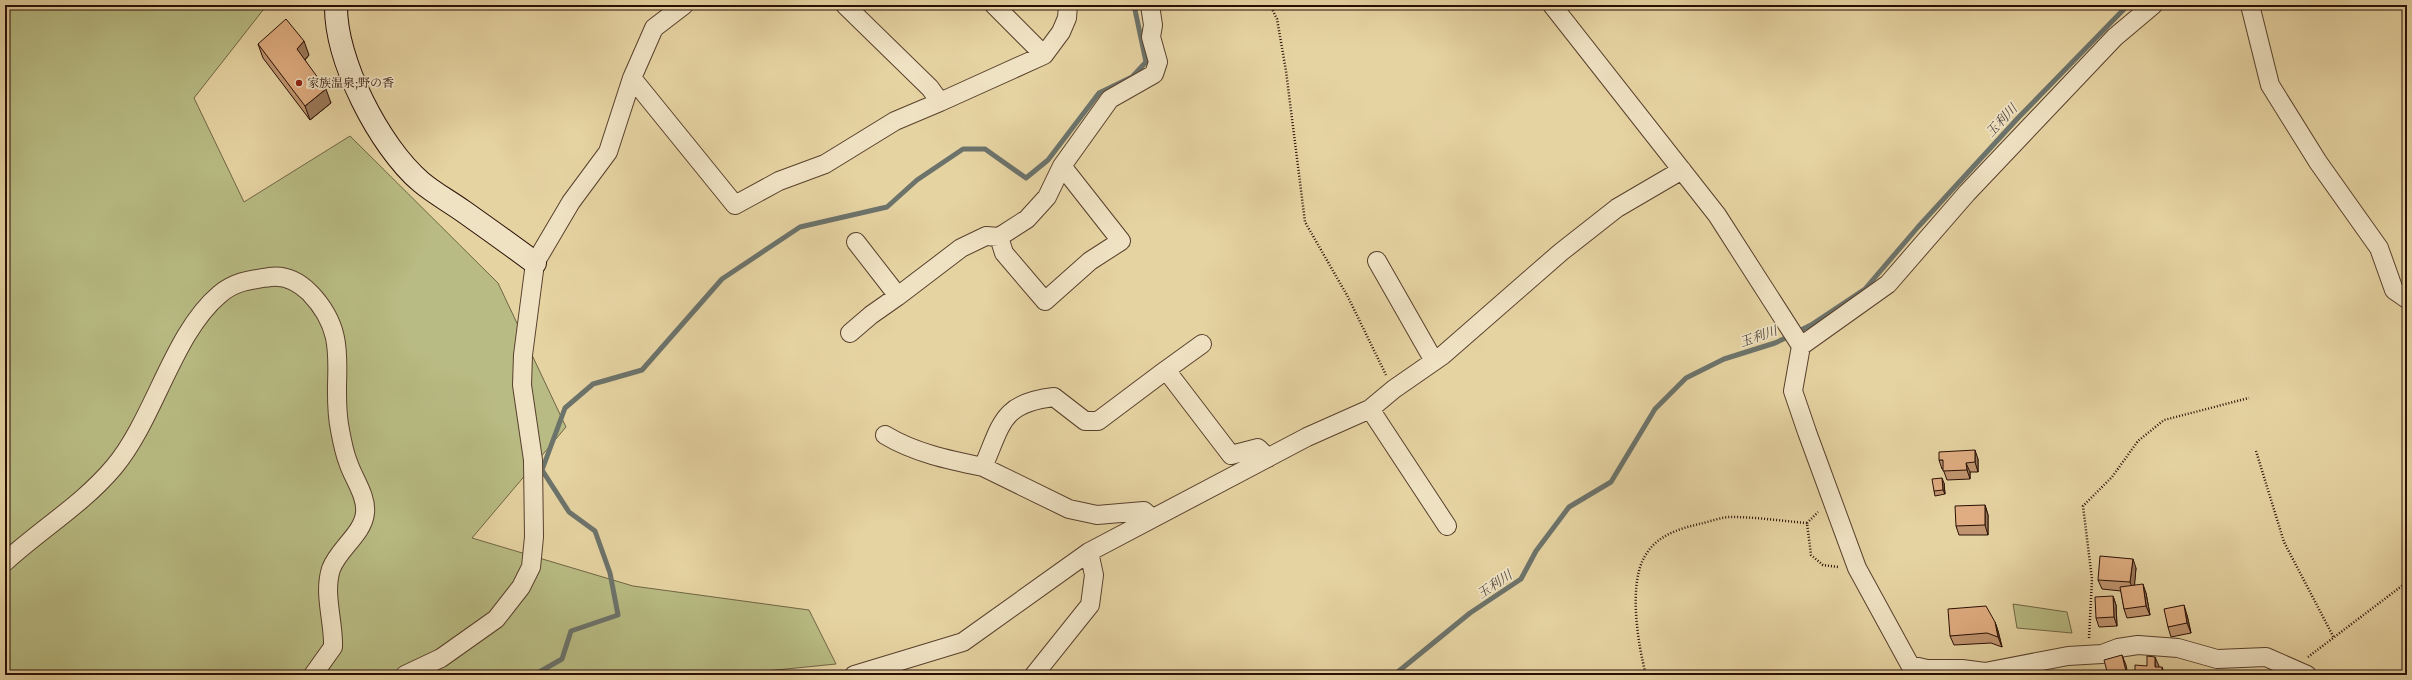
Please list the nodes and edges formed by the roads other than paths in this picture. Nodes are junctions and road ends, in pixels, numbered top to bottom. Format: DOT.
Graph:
graph roads {
  1 [pos="336,5"];
  2 [pos="684,5"];
  3 [pos="845,5"];
  4 [pos="994,5"];
  5 [pos="1068,5"];
  6 [pos="1150,5"];
  7 [pos="1552,5"];
  8 [pos="2153,5"];
  9 [pos="2250,5"];
  10 [pos="1044,55"];
  11 [pos="632,78"];
  12 [pos="940,102"];
  13 [pos="1062,166"];
  14 [pos="1682,170"];
  15 [pos="999,237"];
  16 [pos="856,242"];
  17 [pos="1377,261"];
  18 [pos="535,263"];
  19 [pos="898,296"];
  20 [pos="2407,299"];
  21 [pos="850,333"];
  22 [pos="1202,344"];
  23 [pos="1801,346"];
  24 [pos="1434,361"];
  25 [pos="1166,370"];
  26 [pos="1370,409"];
  27 [pos="885,435"];
  28 [pos="1268,458"];
  29 [pos="983,467"];
  30 [pos="1152,518"];
  31 [pos="1447,526"];
  32 [pos="1089,552"];
  33 [pos="5,562"];
  34 [pos="2300,672"];
  35 [pos="313,675"];
  36 [pos="405,675"];
  37 [pos="854,675"];
  38 [pos="1034,675"];
  1 -- 18 [label="street"];
  2 -- 11 [label="street"];
  3 -- 12 [label="street"];
  4 -- 10 [label="street"];
  5 -- 10 [label="street"];
  6 -- 13 [label="street"];
  7 -- 14 [label="street"];
  8 -- 23 [label="street"];
  9 -- 20 [label="street"];
  10 -- 12 [label="street"];
  11 -- 12 [label="street"];
  11 -- 18 [label="street"];
  13 -- 15 [label="street"];
  13 -- 15 [label="street"];
  14 -- 23 [label="street"];
  14 -- 24 [label="street"];
  15 -- 19 [label="street"];
  16 -- 19 [label="street"];
  17 -- 24 [label="street"];
  18 -- 36 [label="street"];
  19 -- 21 [label="street"];
  22 -- 25 [label="street"];
  23 -- 34 [label="street"];
  24 -- 26 [label="street"];
  25 -- 28 [label="street"];
  25 -- 29 [label="street"];
  26 -- 28 [label="street"];
  26 -- 31 [label="street"];
  27 -- 29 [label="street"];
  28 -- 30 [label="street"];
  29 -- 30 [label="street"];
  30 -- 32 [label="street"];
  32 -- 37 [label="street"];
  32 -- 38 [label="street"];
  33 -- 35 [label="street"];
}
